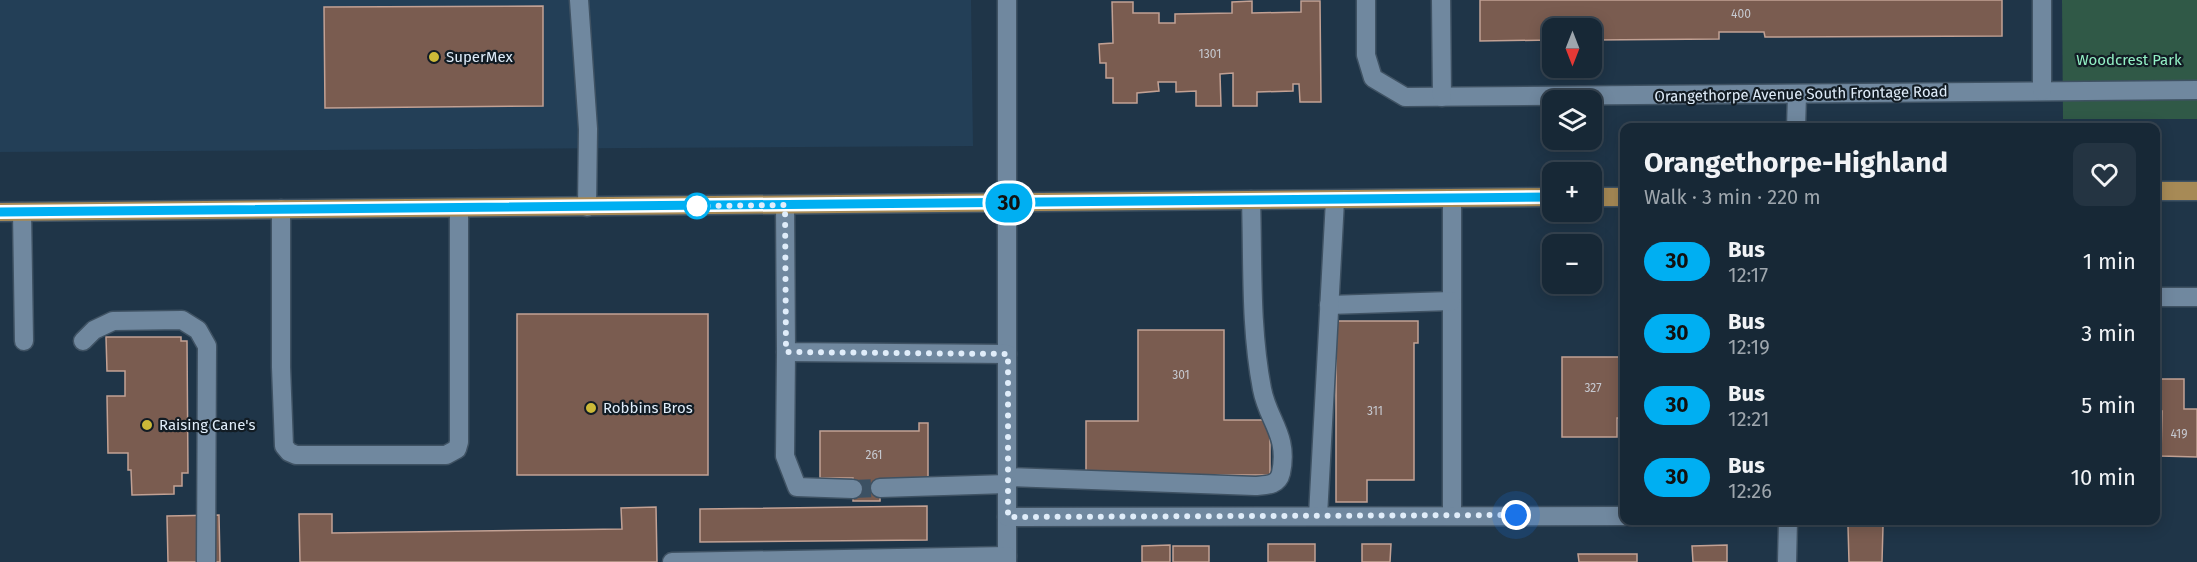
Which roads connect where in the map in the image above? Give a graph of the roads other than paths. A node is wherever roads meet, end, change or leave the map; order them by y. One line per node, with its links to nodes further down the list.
1 (579, 0): 21 (street)
2 (1008, 0): 19 (street)
3 (1366, 0): 9 (street, Orangethorpe Avenue South Frontage Road)
4 (1441, 0): 9 (street)
5 (2042, 0): 7 (street)
6 (2197, 90): 7 (street, Orangethorpe Avenue South Frontage Road)
7 (2042, 91): 8 (street, Orangethorpe Avenue South Frontage Road)
8 (1797, 95): 9 (street, Orangethorpe Avenue South Frontage Road); 10 (street)
9 (1442, 96)
10 (1796, 123)
11 (2197, 191): 12 (main road)
12 (2160, 192)
13 (1542, 197): 16 (main road)
14 (1602, 197): 15 (main road)
15 (1620, 197)
16 (1452, 199): 18 (main road); 28 (street)
17 (1251, 200): 18 (main road); 19 (main road); 34 (street)
18 (1335, 200): 29 (street)
19 (1008, 203): 20 (main road); 33 (street)
20 (785, 205): 21 (main road); 32 (street)
21 (587, 207): 22 (main road)
22 (459, 208): 23 (main road); 23 (street)
23 (281, 209): 25 (main road)
24 (0, 212): 25 (main road)
25 (22, 212): 30 (street)
26 (2160, 297): 27 (street)
27 (2197, 297)
28 (1451, 301): 29 (street); 37 (street)
29 (1329, 305): 38 (street)
30 (24, 341)
31 (83, 341): 43 (street)
32 (786, 352): 33 (street); 36 (street)
33 (1008, 354): 34 (street)
34 (1007, 481): 35 (street); 40 (street)
35 (880, 488)
36 (853, 489)
37 (1452, 515): 38 (street); 39 (street)
38 (1318, 516): 40 (street)
39 (1620, 516)
40 (1008, 517): 42 (street)
41 (1788, 525): 45 (street)
42 (1008, 559): 44 (street)
43 (206, 562)
44 (672, 562)
45 (1787, 562)

